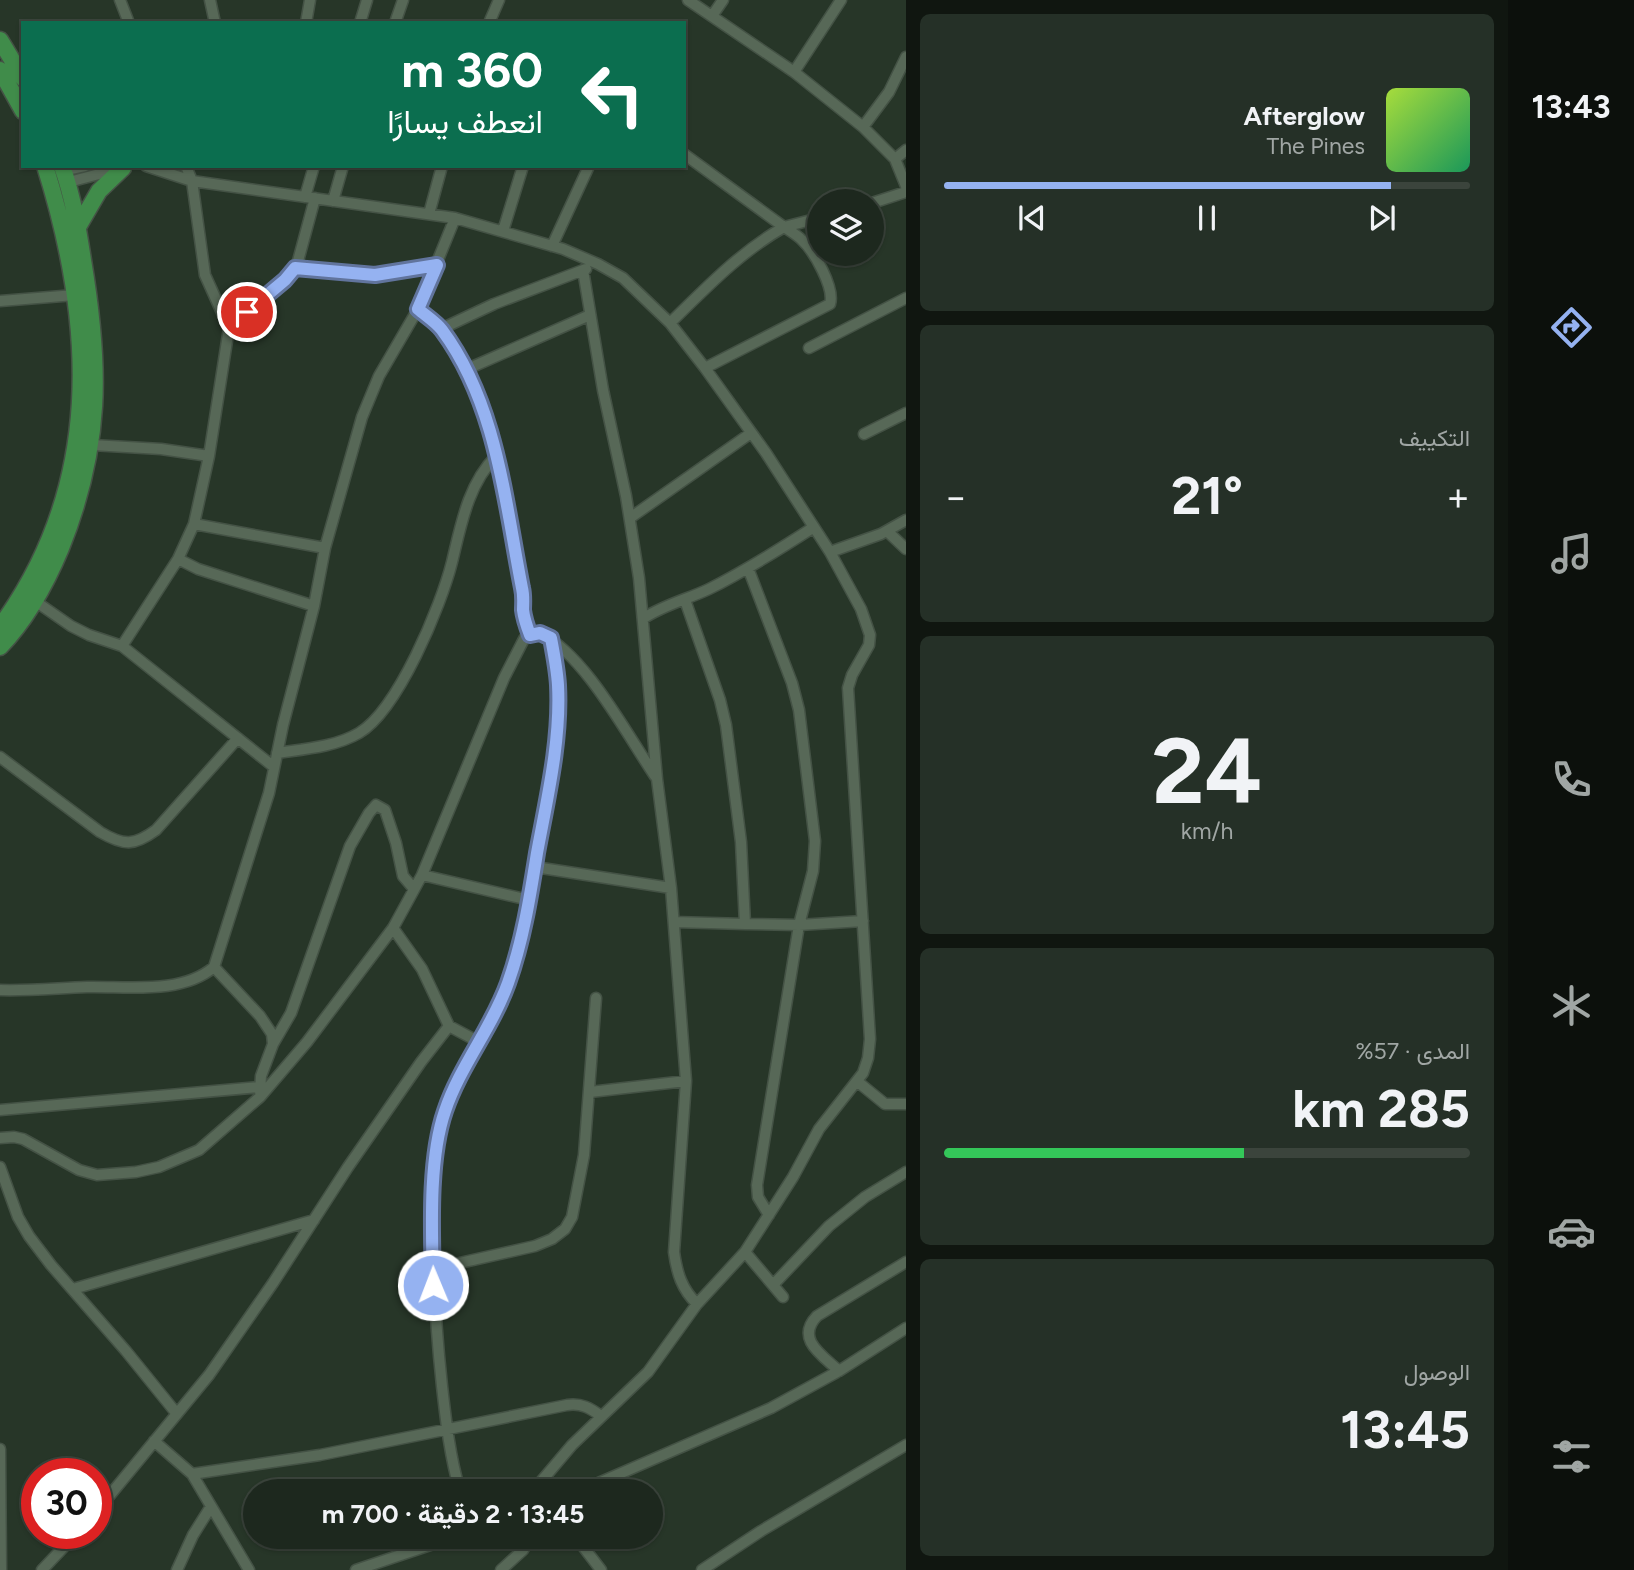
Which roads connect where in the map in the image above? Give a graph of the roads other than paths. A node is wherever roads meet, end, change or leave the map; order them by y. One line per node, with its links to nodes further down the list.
1 (120, 0): 11 (street)
2 (209, 0): 12 (street)
3 (310, 0): 13 (street)
4 (367, 0): 14 (street)
5 (403, 0): 15 (street)
6 (499, 0): 16 (street)
7 (688, 0): 10 (street)
8 (723, 0): 10 (street)
9 (841, 0): 20 (street)
10 (712, 16): 20 (street)
11 (128, 21)
12 (214, 21)
13 (306, 21)
14 (361, 21)
15 (396, 21)
16 (490, 21)
17 (0, 40): 21 (main road)
18 (906, 57): 24 (street)
19 (0, 70): 22 (main road)
20 (794, 72): 24 (street)
21 (21, 75)
22 (6, 91): 23 (main road)
23 (21, 109)
24 (863, 127): 27 (street)
25 (906, 150): 27 (street)
26 (686, 155): 49 (street)
27 (895, 159): 40 (street)
28 (78, 168): 38 (street)
29 (114, 168): 38 (street)
30 (123, 168): 48 (main road)
31 (152, 168): 39 (street)
32 (187, 168): 39 (street)
33 (314, 168): 42 (street)
34 (342, 168): 44 (street)
35 (441, 168): 45 (street)
36 (522, 168): 50 (street)
37 (588, 168): 51 (street)
38 (56, 174): 48 (main road); 56 (main road)
39 (192, 181): 42 (street); 62 (street)
40 (906, 186)
41 (906, 192): 43 (street)
42 (310, 197): 44 (street); 54 (street)
43 (884, 199)
44 (333, 201): 45 (street)
45 (429, 214): 46 (street)
46 (455, 218): 50 (street); 53 (street)
47 (807, 221): 49 (street)
48 (78, 227): 70 (main road)
49 (784, 227): 61 (street); 65 (street)
50 (503, 231): 51 (street)
51 (552, 246): 52 (street)
52 (598, 264): 55 (street); 61 (street)
53 (437, 265): 54 (street); 59 (street)
54 (295, 268): 62 (street)
55 (583, 270): 60 (street); 63 (street)
56 (75, 295): 58 (street); 87 (main road)
57 (906, 298): 64 (street)
58 (0, 302)
59 (418, 309): 63 (street); 78 (street)
60 (590, 314): 66 (street); 73 (street)
61 (670, 323): 65 (street)
62 (229, 328): 72 (street)
63 (441, 329): 66 (street)
64 (810, 348)
65 (705, 368): 68 (street)
66 (465, 370): 71 (street)
67 (906, 413): 69 (street)
68 (751, 433): 73 (street); 76 (street)
69 (863, 435)
70 (92, 445): 72 (street); 84 (main road)
71 (496, 456): 88 (street); 93 (street)
72 (209, 457): 75 (street)
73 (630, 518): 86 (street)
74 (906, 520): 77 (street)
75 (194, 524): 78 (street); 81 (street)
76 (814, 527): 80 (street); 82 (street)
77 (887, 531): 79 (street); 80 (street)
78 (325, 548): 85 (street)
79 (906, 549)
80 (830, 552): 102 (street)
81 (178, 559): 85 (street); 90 (street)
82 (748, 568): 83 (street); 105 (street)
83 (685, 600): 86 (street); 104 (street)
84 (35, 601): 90 (street); 91 (main road)
85 (314, 606): 93 (street)
86 (644, 618): 96 (street)
87 (0, 627)
88 (530, 635): 89 (street); 98 (street)
89 (551, 638): 96 (street); 97 (street)
90 (122, 646): 92 (street)
91 (0, 647)
92 (238, 738): 94 (street); 95 (street)
93 (277, 753): 95 (street)
94 (0, 757)
95 (274, 767): 107 (street)
96 (657, 779): 99 (street)
97 (535, 867): 99 (street); 101 (street)
98 (422, 875): 100 (street); 101 (street)
99 (671, 888): 103 (street)
100 (414, 889): 106 (street); 112 (street)
101 (529, 900): 111 (street)
102 (863, 921): 105 (street); 114 (street)
103 (674, 922): 104 (street); 113 (street)
104 (745, 924): 105 (street)
105 (799, 925): 122 (street)
106 (393, 928): 110 (street); 115 (street)
107 (214, 967): 108 (street); 112 (street)
108 (0, 990)
109 (596, 998): 116 (street)
110 (449, 1026): 111 (street); 123 (street)
111 (479, 1042): 126 (street)
112 (273, 1044): 115 (street)
113 (686, 1081): 116 (street); 130 (street)
114 (858, 1082): 117 (street); 122 (street)
115 (260, 1092): 118 (street); 119 (street)
116 (590, 1092): 126 (street)
117 (906, 1104)
118 (0, 1110)
119 (0, 1138)
120 (0, 1167): 128 (street)
121 (906, 1172): 127 (street)
122 (769, 1215): 124 (street)
123 (314, 1220): 128 (street); 133 (street)
124 (745, 1252): 127 (street); 130 (street)
125 (906, 1262): 132 (street)
126 (433, 1269): 135 (street)
127 (773, 1285): 129 (street)
128 (73, 1289): 133 (street)
129 (783, 1297)
130 (697, 1304): 134 (street)
131 (906, 1328): 132 (street)
132 (839, 1371): 142 (street)
133 (177, 1414): 136 (street)
134 (601, 1416): 135 (street); 141 (street)
135 (447, 1429): 139 (street); 140 (street)
136 (154, 1441): 139 (street); 143 (street)
137 (906, 1445): 157 (street)
138 (0, 1449): 145 (street)
139 (192, 1474): 144 (street)
140 (457, 1479)
141 (543, 1479)
142 (608, 1479)
143 (112, 1492)
144 (210, 1508): 150 (street); 153 (street)
145 (0, 1523): 151 (street)
146 (62, 1549): 152 (street)
147 (418, 1549): 154 (street)
148 (524, 1549): 155 (street)
149 (585, 1549): 156 (street)
150 (179, 1568)
151 (1, 1570)
152 (42, 1570)
153 (249, 1570)
154 (356, 1570)
155 (501, 1570)
156 (601, 1570)
157 (702, 1570)

